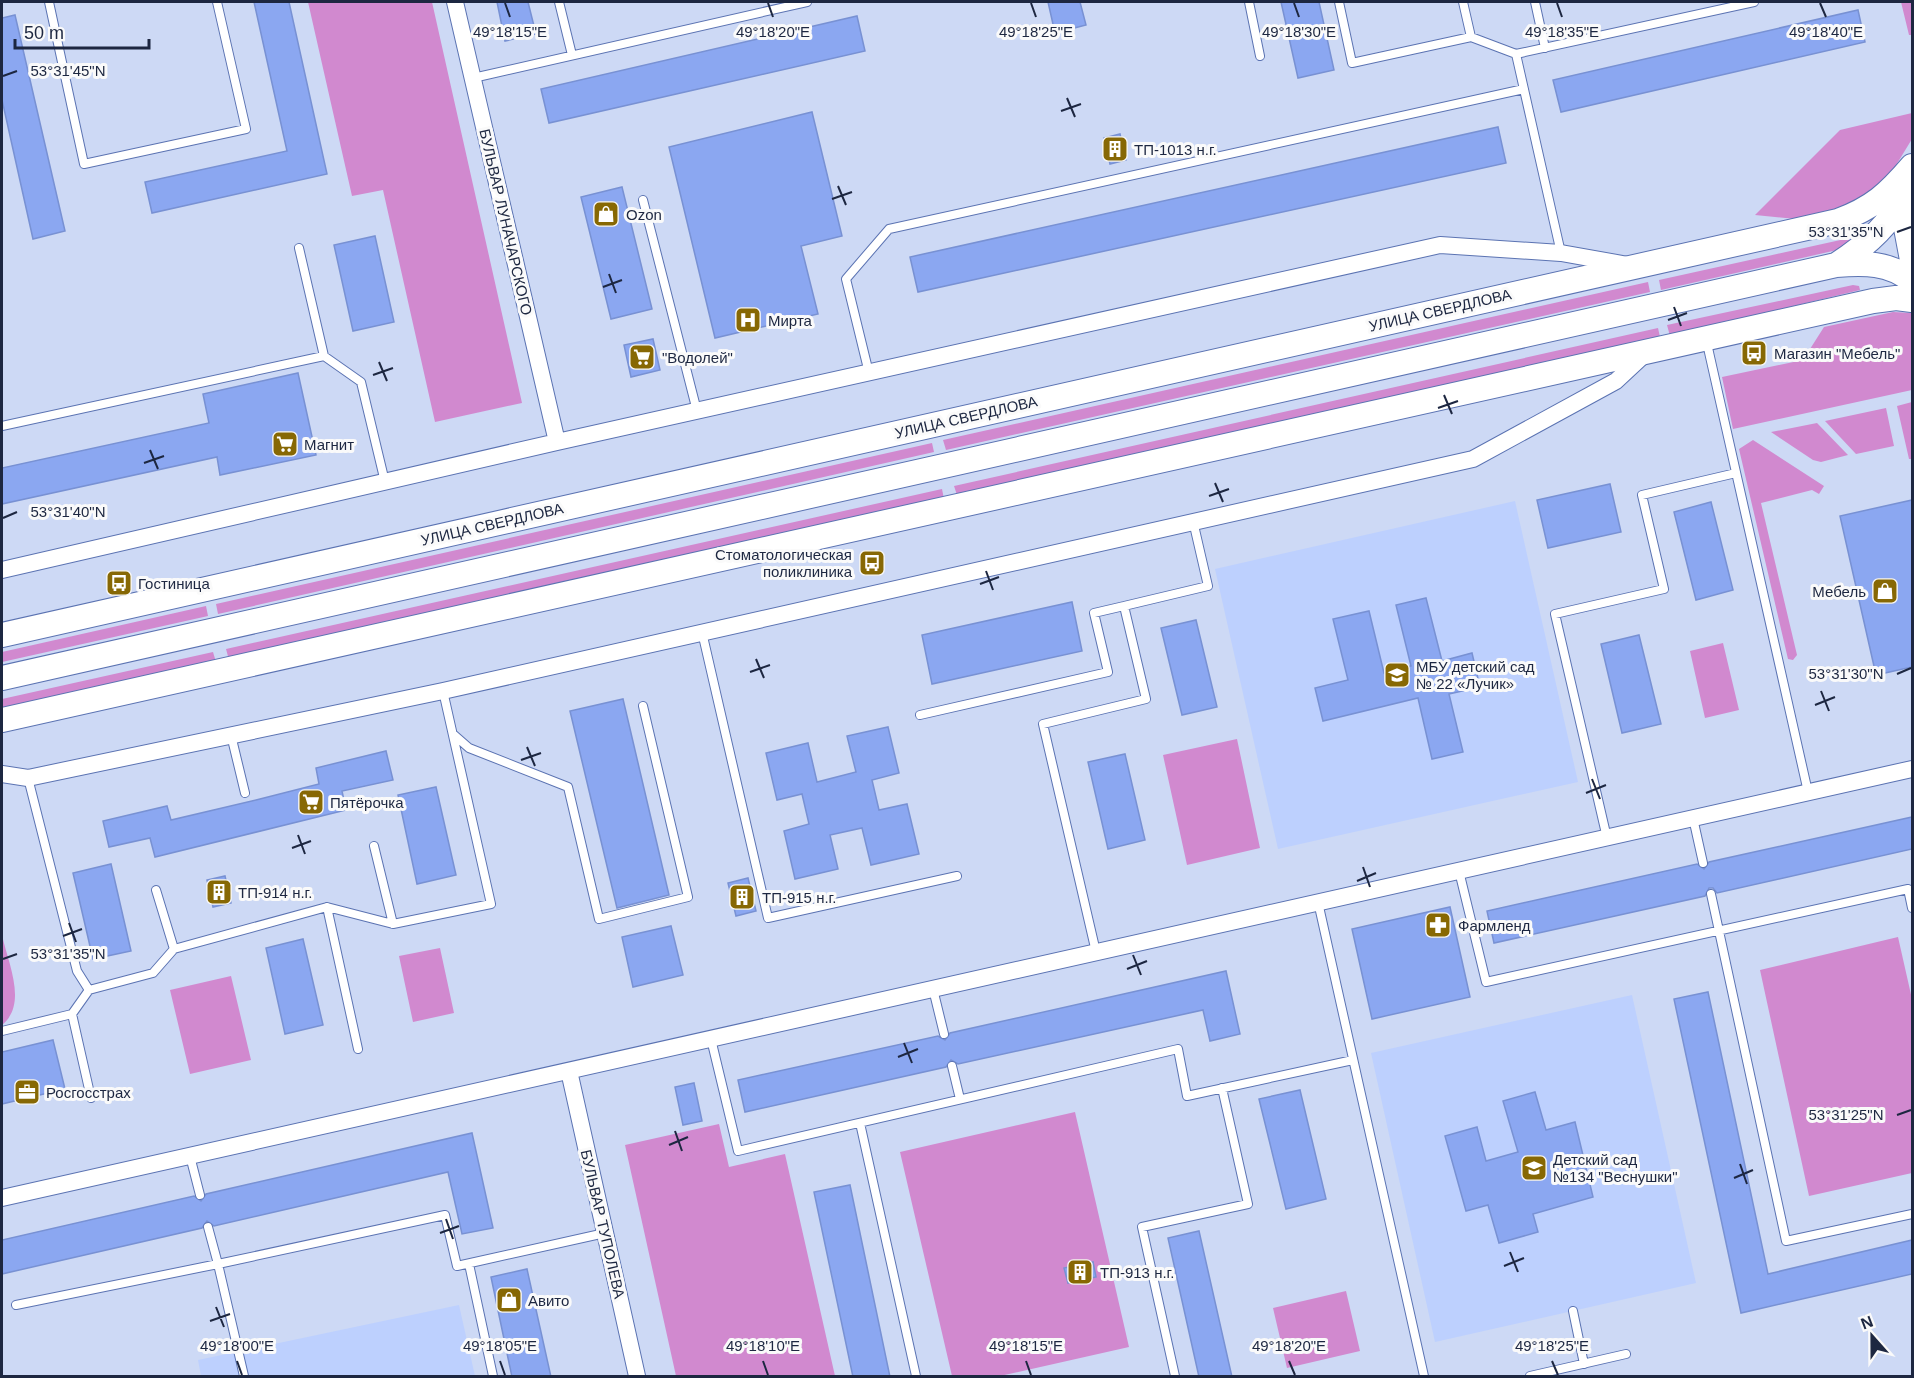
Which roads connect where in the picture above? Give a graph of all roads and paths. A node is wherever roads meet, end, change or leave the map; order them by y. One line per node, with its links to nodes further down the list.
1 (49, 2): 2 (lane)
2 (217, 2)
3 (455, 2): 16 (street, БУЛЬВАР ЛУНАЧАРСКОГО)
4 (560, 2): 14 (lane)
5 (805, 2): 14 (lane)
6 (1249, 2): 15 (lane)
7 (1339, 2): 11 (lane)
8 (1463, 2): 11 (lane)
9 (1534, 2): 12 (lane)
10 (1754, 2): 12 (lane)
11 (1471, 37): 13 (lane)
12 (1545, 48): 13 (lane)
13 (1516, 54): 17 (lane)
14 (572, 55): 16 (lane)
15 (1260, 56)
16 (472, 78): 33 (street, БУЛЬВАР ЛУНАЧАРСКОГО)
17 (1524, 89): 21 (lane); 30 (lane)
18 (1912, 179): 22 (main road); 23 (main road); 24 (main road, УЛИЦА СВЕРДЛОВА)
19 (643, 200): 31 (lane)
20 (299, 248): 29 (lane)
21 (1561, 253): 24 (street); 30 (street)
22 (1912, 260)
23 (1836, 265): 25 (main road); 41 (main road)
24 (1632, 266): 40 (main road, УЛИЦА СВЕРДЛОВА)
25 (1912, 280)
26 (1912, 300): 27 (main road)
27 (1706, 339): 28 (main road); 34 (lane)
28 (1647, 352): 36 (street); 45 (main road)
29 (324, 356): 32 (lane); 35 (lane)
30 (868, 373): 31 (street)
31 (697, 411): 33 (street)
32 (2, 426)
33 (557, 442): 35 (street)
34 (1736, 473): 51 (lane); 54 (lane)
35 (385, 482): 37 (street)
36 (1192, 522): 38 (lane); 39 (street)
37 (2, 570)
38 (1124, 606): 44 (lane); 67 (lane)
39 (702, 632): 42 (street); 58 (lane)
40 (2, 635)
41 (2, 678)
42 (443, 691): 46 (lane); 47 (street)
43 (642, 706): 46 (lane)
44 (920, 715)
45 (2, 720)
46 (453, 733): 64 (lane)
47 (231, 735): 50 (street); 52 (lane)
48 (1912, 769): 51 (street)
49 (2, 774): 50 (street)
50 (27, 778): 69 (lane)
51 (1808, 792): 53 (street)
52 (245, 793)
53 (1694, 818): 54 (street); 56 (lane)
54 (1607, 838): 57 (street)
55 (374, 846): 64 (lane)
56 (1703, 863)
57 (1459, 871): 61 (street); 65 (lane)
58 (957, 876)
59 (156, 890): 66 (lane)
60 (1711, 894): 65 (lane)
61 (1318, 902): 67 (street); 75 (lane)
62 (327, 907): 64 (lane); 66 (lane); 74 (lane)
63 (1912, 908): 65 (lane)
64 (393, 924)
65 (1721, 931): 85 (lane)
66 (174, 949): 69 (lane)
67 (1096, 952): 68 (street)
68 (933, 989): 72 (lane); 73 (street)
69 (89, 990): 70 (lane)
70 (72, 1014): 71 (lane); 79 (lane)
71 (2, 1031)
72 (944, 1034)
73 (711, 1039): 77 (street); 81 (lane)
74 (358, 1048)
75 (1353, 1060): 78 (lane); 99 (lane)
76 (952, 1066): 80 (lane)
77 (569, 1071): 82 (street); 87 (street, БУЛЬВАР ТУПОЛЕВА)
78 (1222, 1088): 80 (lane); 98 (lane)
79 (91, 1098)
80 (960, 1099): 81 (lane)
81 (860, 1123): 97 (lane)
82 (190, 1156): 83 (lane); 84 (street)
83 (200, 1195)
84 (2, 1198)
85 (1912, 1214)
86 (208, 1227): 88 (lane)
87 (605, 1233): 89 (lane); 96 (street, БУЛЬВАР ТУПОЛЕВА)
88 (218, 1264): 89 (lane); 90 (lane); 94 (lane)
89 (469, 1264): 95 (lane)
90 (16, 1305)
91 (1573, 1311): 93 (lane)
92 (1626, 1354): 93 (lane)
93 (1584, 1364): 100 (lane)
94 (244, 1377)
95 (493, 1377)
96 (637, 1377)
97 (916, 1377)
98 (1175, 1377)
99 (1424, 1377)
100 (1530, 1377)

